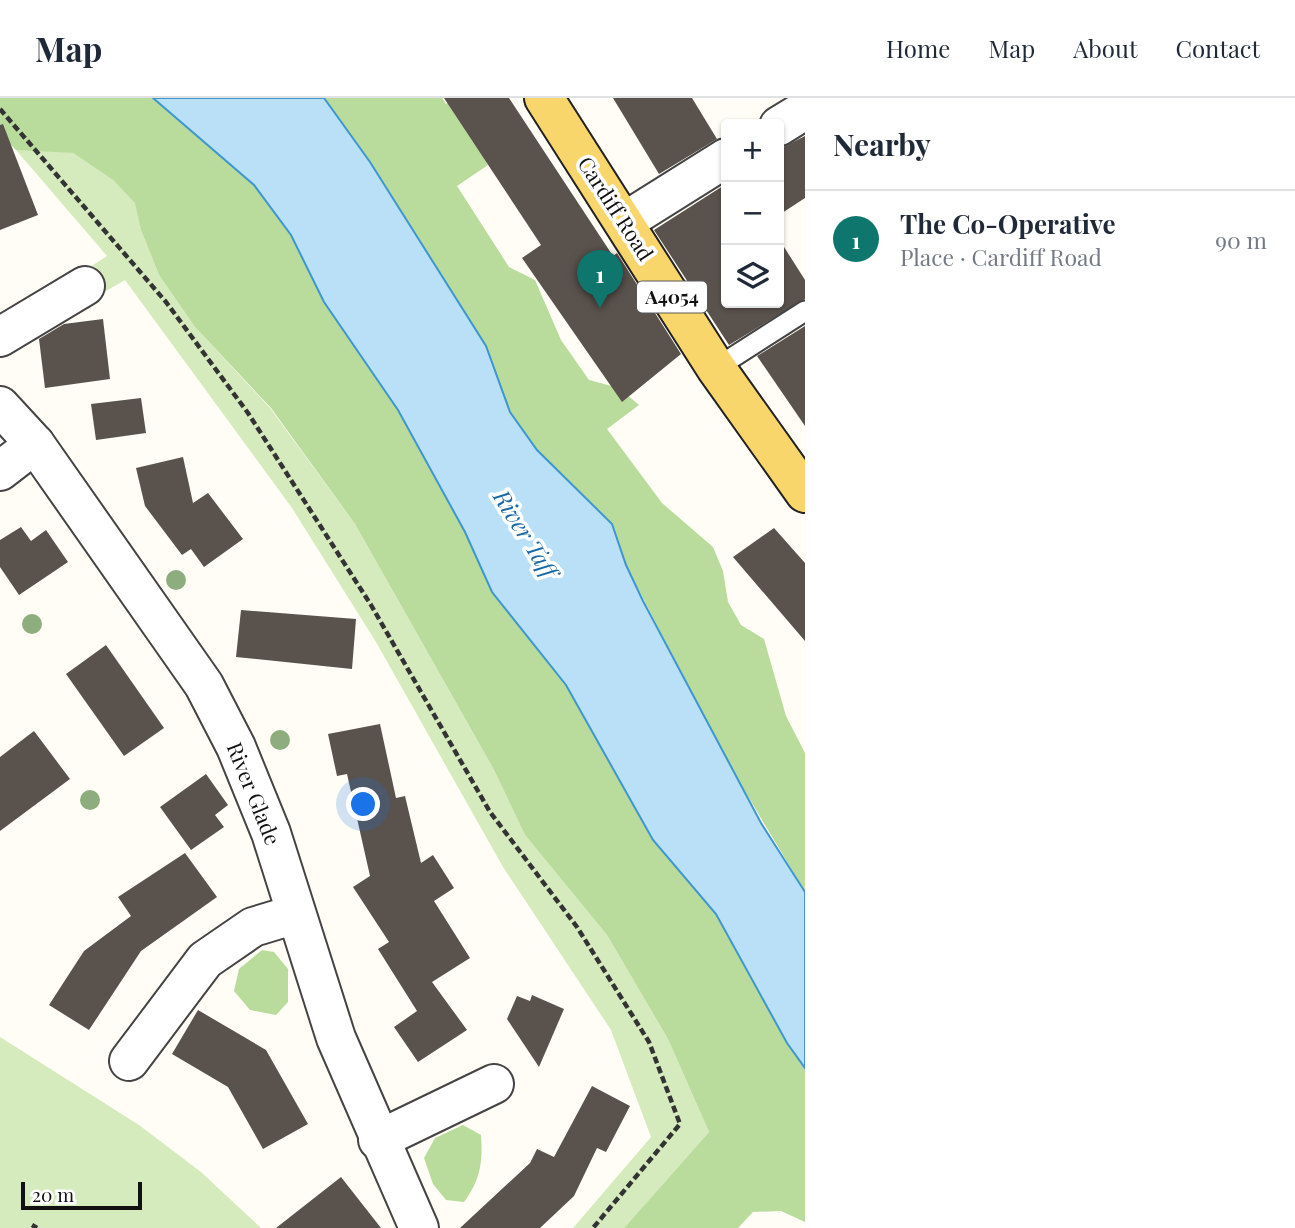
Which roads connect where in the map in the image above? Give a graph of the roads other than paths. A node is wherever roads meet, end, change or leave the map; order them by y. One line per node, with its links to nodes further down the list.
1 (544, 98): 5 (main road, Cardiff Road / A4054)
2 (805, 110): 3 (street)
3 (784, 123)
4 (721, 161): 5 (street)
5 (624, 222): 9 (main road, Cardiff Road / A4054)
6 (85, 286): 8 (street)
7 (805, 311): 9 (lane)
8 (0, 337)
9 (716, 368): 13 (main road, Cardiff Road / A4054)
10 (0, 406): 11 (street, River Glade)
11 (35, 444): 12 (street); 14 (street, River Glade)
12 (0, 471)
13 (805, 493)
14 (296, 914): 15 (street); 17 (street, River Glade)
15 (129, 1061)
16 (494, 1084): 17 (street)
17 (377, 1140): 18 (street, River Glade)
18 (419, 1228)

